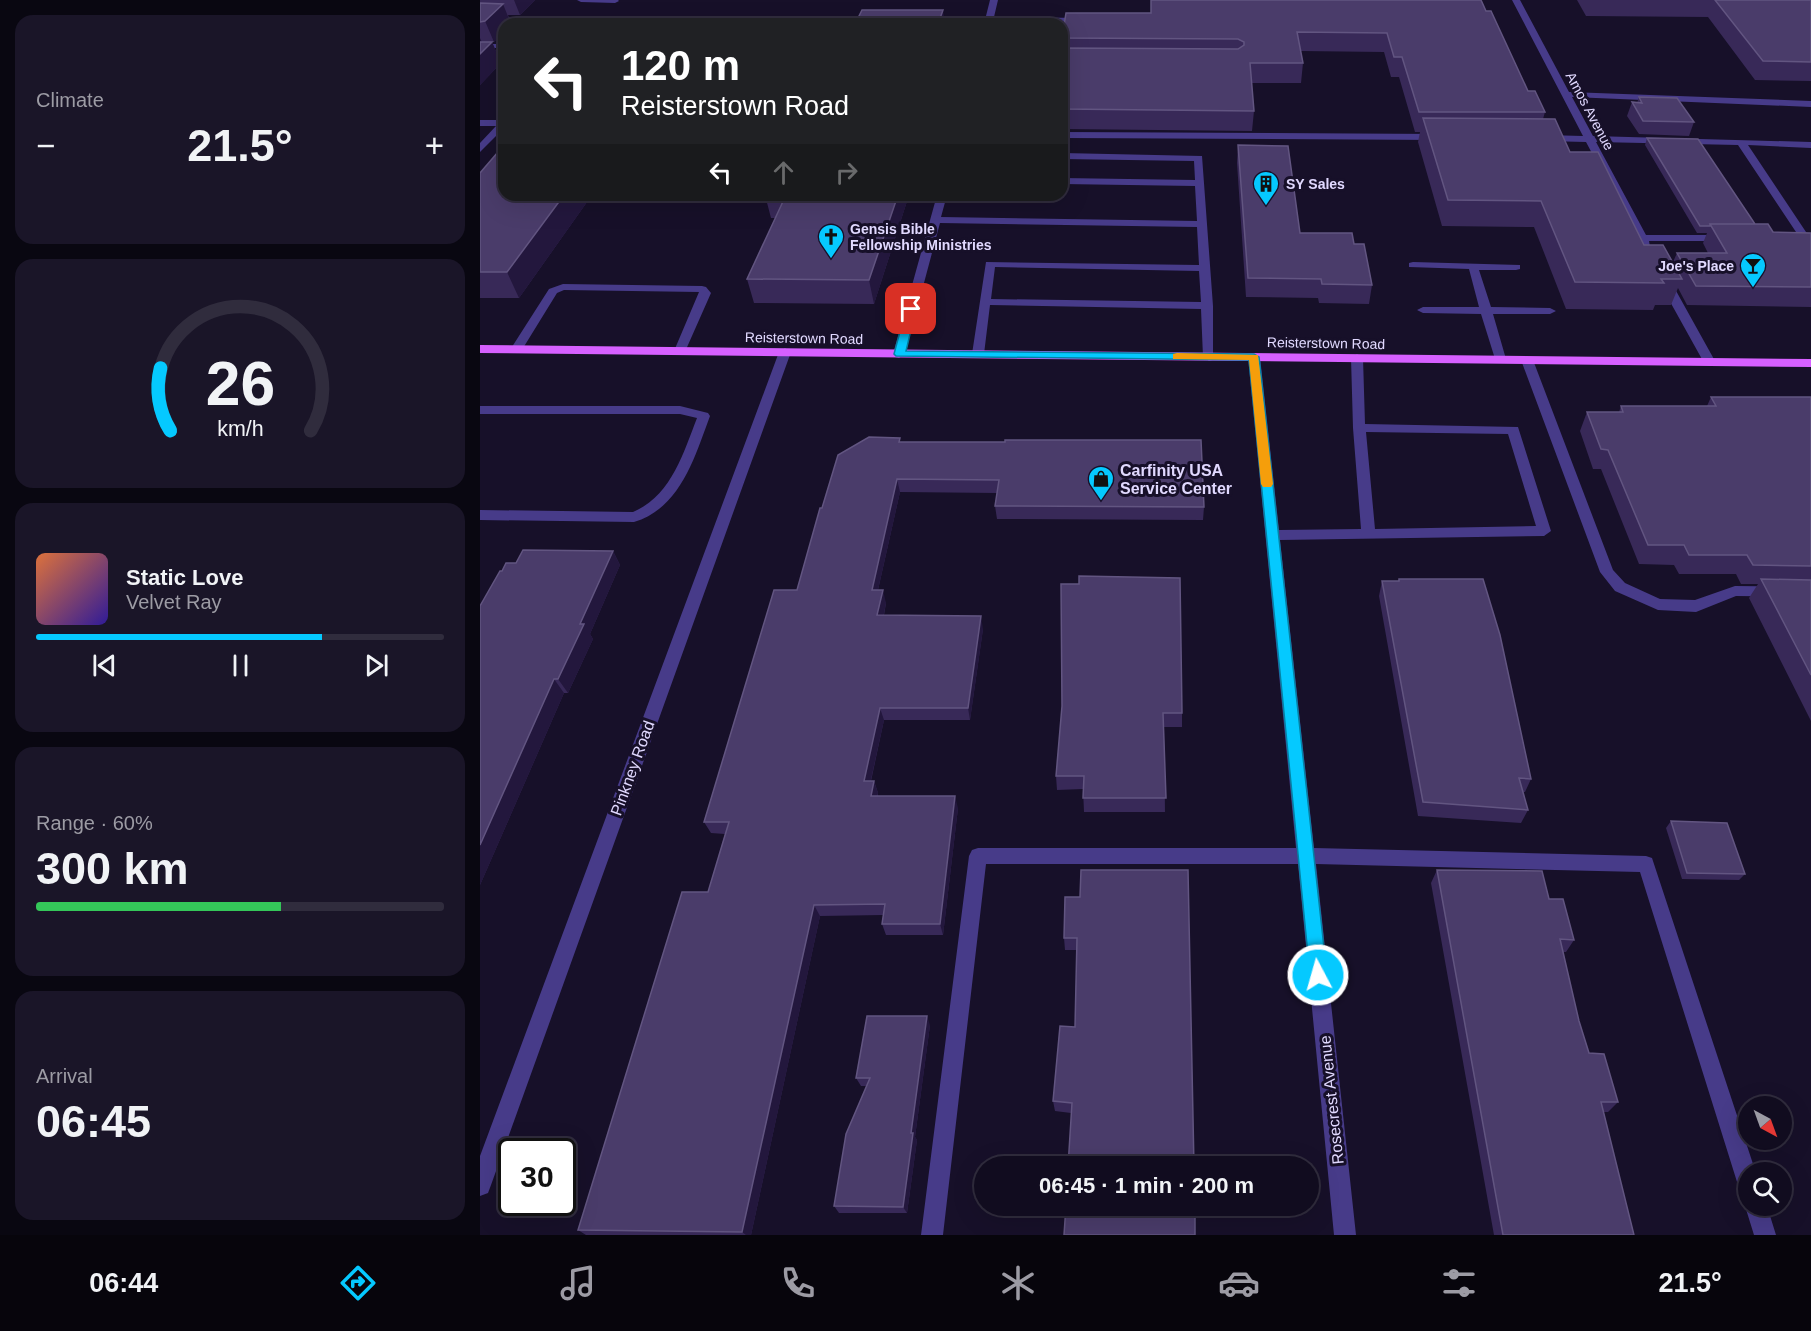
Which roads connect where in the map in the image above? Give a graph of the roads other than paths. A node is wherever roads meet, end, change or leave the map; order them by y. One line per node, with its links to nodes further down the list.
1 (581, 0): 4 (street)
2 (994, 0): 5 (street)
3 (1516, 0): 11 (street, Amos Avenue)
4 (605, 11): 6 (street)
5 (990, 18)
6 (480, 19)
7 (1068, 21): 8 (street)
8 (1095, 21)
9 (480, 46): 10 (street)
10 (498, 46)
11 (1566, 94): 12 (street); 19 (street, Amos Avenue)
12 (1811, 104)
13 (480, 123): 14 (street)
14 (498, 123)
15 (498, 130): 22 (street)
16 (1068, 135): 17 (street)
17 (1445, 137)
18 (1529, 138): 19 (street)
19 (1589, 138): 20 (street); 29 (street, Amos Avenue)
20 (1742, 142): 21 (street); 32 (street)
21 (1811, 145)
22 (480, 149)
23 (1068, 156): 25 (street)
24 (1068, 181): 25 (street)
25 (1201, 183): 28 (street)
26 (940, 201): 27 (street)
27 (935, 220): 28 (street); 48 (street)
28 (1202, 224): 36 (street)
29 (1642, 238): 30 (street); 33 (street, Amos Avenue)
30 (1735, 238)
31 (1782, 238): 32 (street)
32 (1808, 238)
33 (1653, 258)
34 (1413, 264): 35 (street)
35 (1473, 266): 37 (street); 42 (street)
36 (1205, 267): 39 (street); 40 (street)
37 (1516, 267)
38 (1659, 268): 55 (street)
39 (985, 302): 40 (street); 49 (street)
40 (1207, 306): 50 (street)
41 (1423, 310): 42 (street)
42 (1486, 310): 43 (street); 53 (street)
43 (1550, 311)
44 (480, 349): 45 (main road, Reisterstown Road)
45 (516, 350): 46 (main road, Reisterstown Road); 46 (street)
46 (680, 351): 47 (main road, Reisterstown Road)
47 (785, 352): 48 (main road, Reisterstown Road); 65 (street, Pinkney Road)
48 (899, 354): 49 (main road, Reisterstown Road)
49 (978, 354): 50 (main road, Reisterstown Road)
50 (1209, 357): 51 (main road, Reisterstown Road)
51 (1254, 357): 52 (main road, Reisterstown Road); 61 (street, Rosecrest Avenue)
52 (1357, 358): 53 (main road, Reisterstown Road); 58 (street)
53 (1500, 360): 54 (main road, Reisterstown Road)
54 (1527, 360): 55 (main road, Reisterstown Road); 62 (street)
55 (1708, 362): 56 (main road, Reisterstown Road)
56 (1811, 363)
57 (480, 410): 59 (street)
58 (1359, 428): 60 (street); 60 (street)
59 (480, 515)
60 (1368, 533): 61 (street)
61 (1272, 535): 63 (street, Rosecrest Avenue)
62 (1811, 592)
63 (1306, 856): 64 (street); 67 (street); 68 (street, Rosecrest Avenue)
64 (1742, 1162)
65 (480, 1185)
66 (1759, 1216): 69 (street)
67 (932, 1235)
68 (1345, 1235)
69 (1765, 1235)

